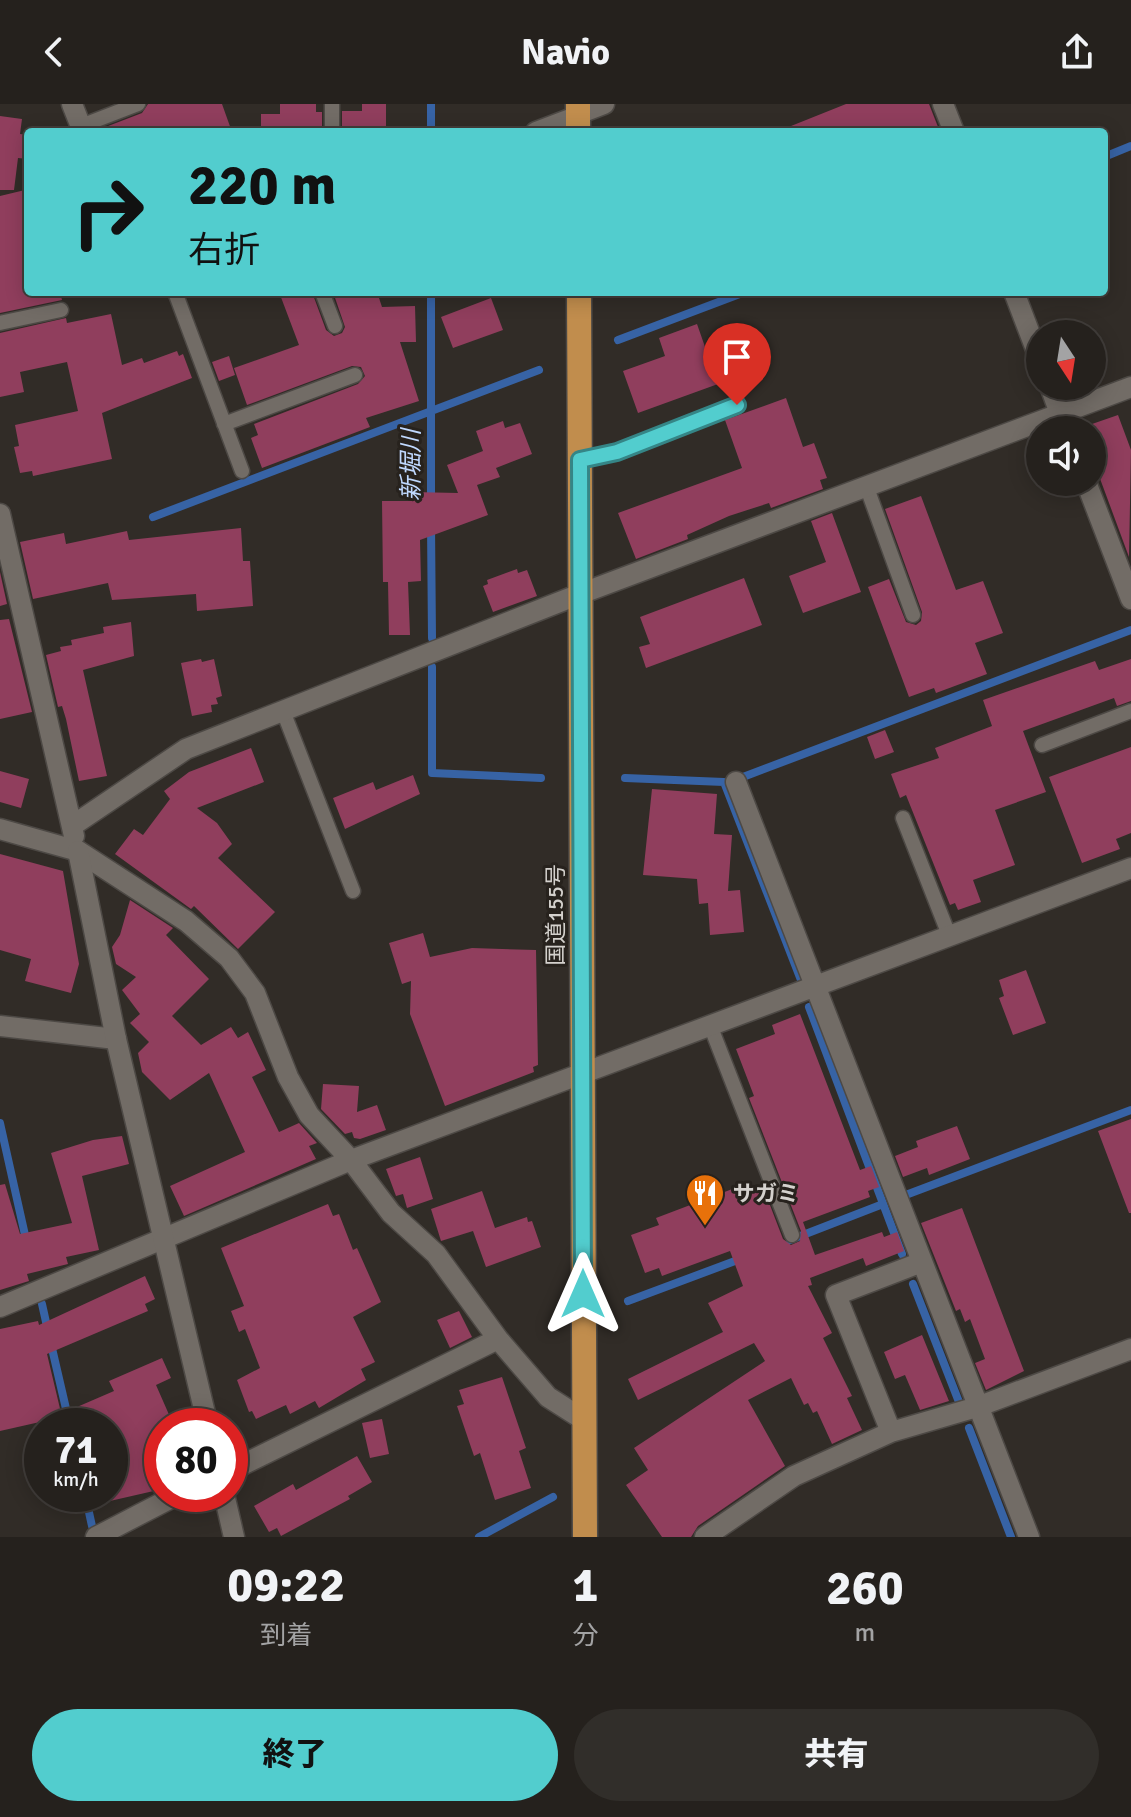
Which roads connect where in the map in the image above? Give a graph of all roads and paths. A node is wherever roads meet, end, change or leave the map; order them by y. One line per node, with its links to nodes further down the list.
1 (72, 104): 7 (street)
2 (138, 104): 8 (lane)
3 (332, 104): 9 (lane)
4 (604, 104): 6 (street)
5 (943, 104): 11 (street)
6 (578, 116): 10 (street)
7 (82, 128)
8 (84, 128)
9 (332, 128)
10 (546, 128)
11 (952, 128)
12 (176, 296): 24 (lane)
13 (324, 296): 19 (lane)
14 (579, 296): 26 (highway, 国道155号)
15 (1016, 296): 18 (street)
16 (61, 310): 17 (lane)
17 (0, 323)
18 (1026, 323)
19 (335, 326)
20 (355, 375): 24 (lane)
21 (1131, 387): 23 (street)
22 (737, 405): 26 (lane)
23 (1075, 416)
24 (224, 424): 27 (lane)
25 (1026, 434): 28 (street)
26 (580, 460): 31 (highway, 国道155号)
27 (242, 471)
28 (867, 488): 31 (street); 33 (lane)
29 (1091, 496): 32 (street)
30 (0, 514): 39 (street)
31 (580, 594): 34 (street); 49 (highway, 国道155号)
32 (1131, 599)
33 (913, 615)
34 (283, 711): 39 (street); 43 (lane)
35 (1131, 711): 36 (lane)
36 (1042, 745)
37 (736, 782): 45 (street)
38 (903, 818): 44 (lane)
39 (72, 826): 41 (street)
40 (0, 829): 41 (street)
41 (78, 851): 48 (street); 50 (street)
42 (1131, 868): 44 (street)
43 (353, 891)
44 (949, 935): 45 (street)
45 (816, 985): 46 (street); 53 (street)
46 (710, 1025): 49 (street); 51 (lane)
47 (0, 1026): 48 (street)
48 (116, 1039): 52 (street)
49 (582, 1073): 50 (street); 59 (highway, 国道155号)
50 (351, 1160): 52 (street); 55 (street)
51 (792, 1235)
52 (163, 1241): 54 (street); 58 (street)
53 (922, 1262): 57 (street); 60 (street)
54 (0, 1307)
55 (498, 1339): 59 (street); 61 (street)
56 (1131, 1349): 57 (street)
57 (977, 1407): 60 (street); 68 (street)
58 (204, 1408)
59 (584, 1420): 64 (highway, 国道155号)
60 (891, 1432): 67 (street)
61 (248, 1462)
62 (144, 1512): 65 (street)
63 (228, 1512): 66 (street)
64 (586, 1536)
65 (96, 1537)
66 (234, 1537)
67 (705, 1537)
68 (1029, 1537)

